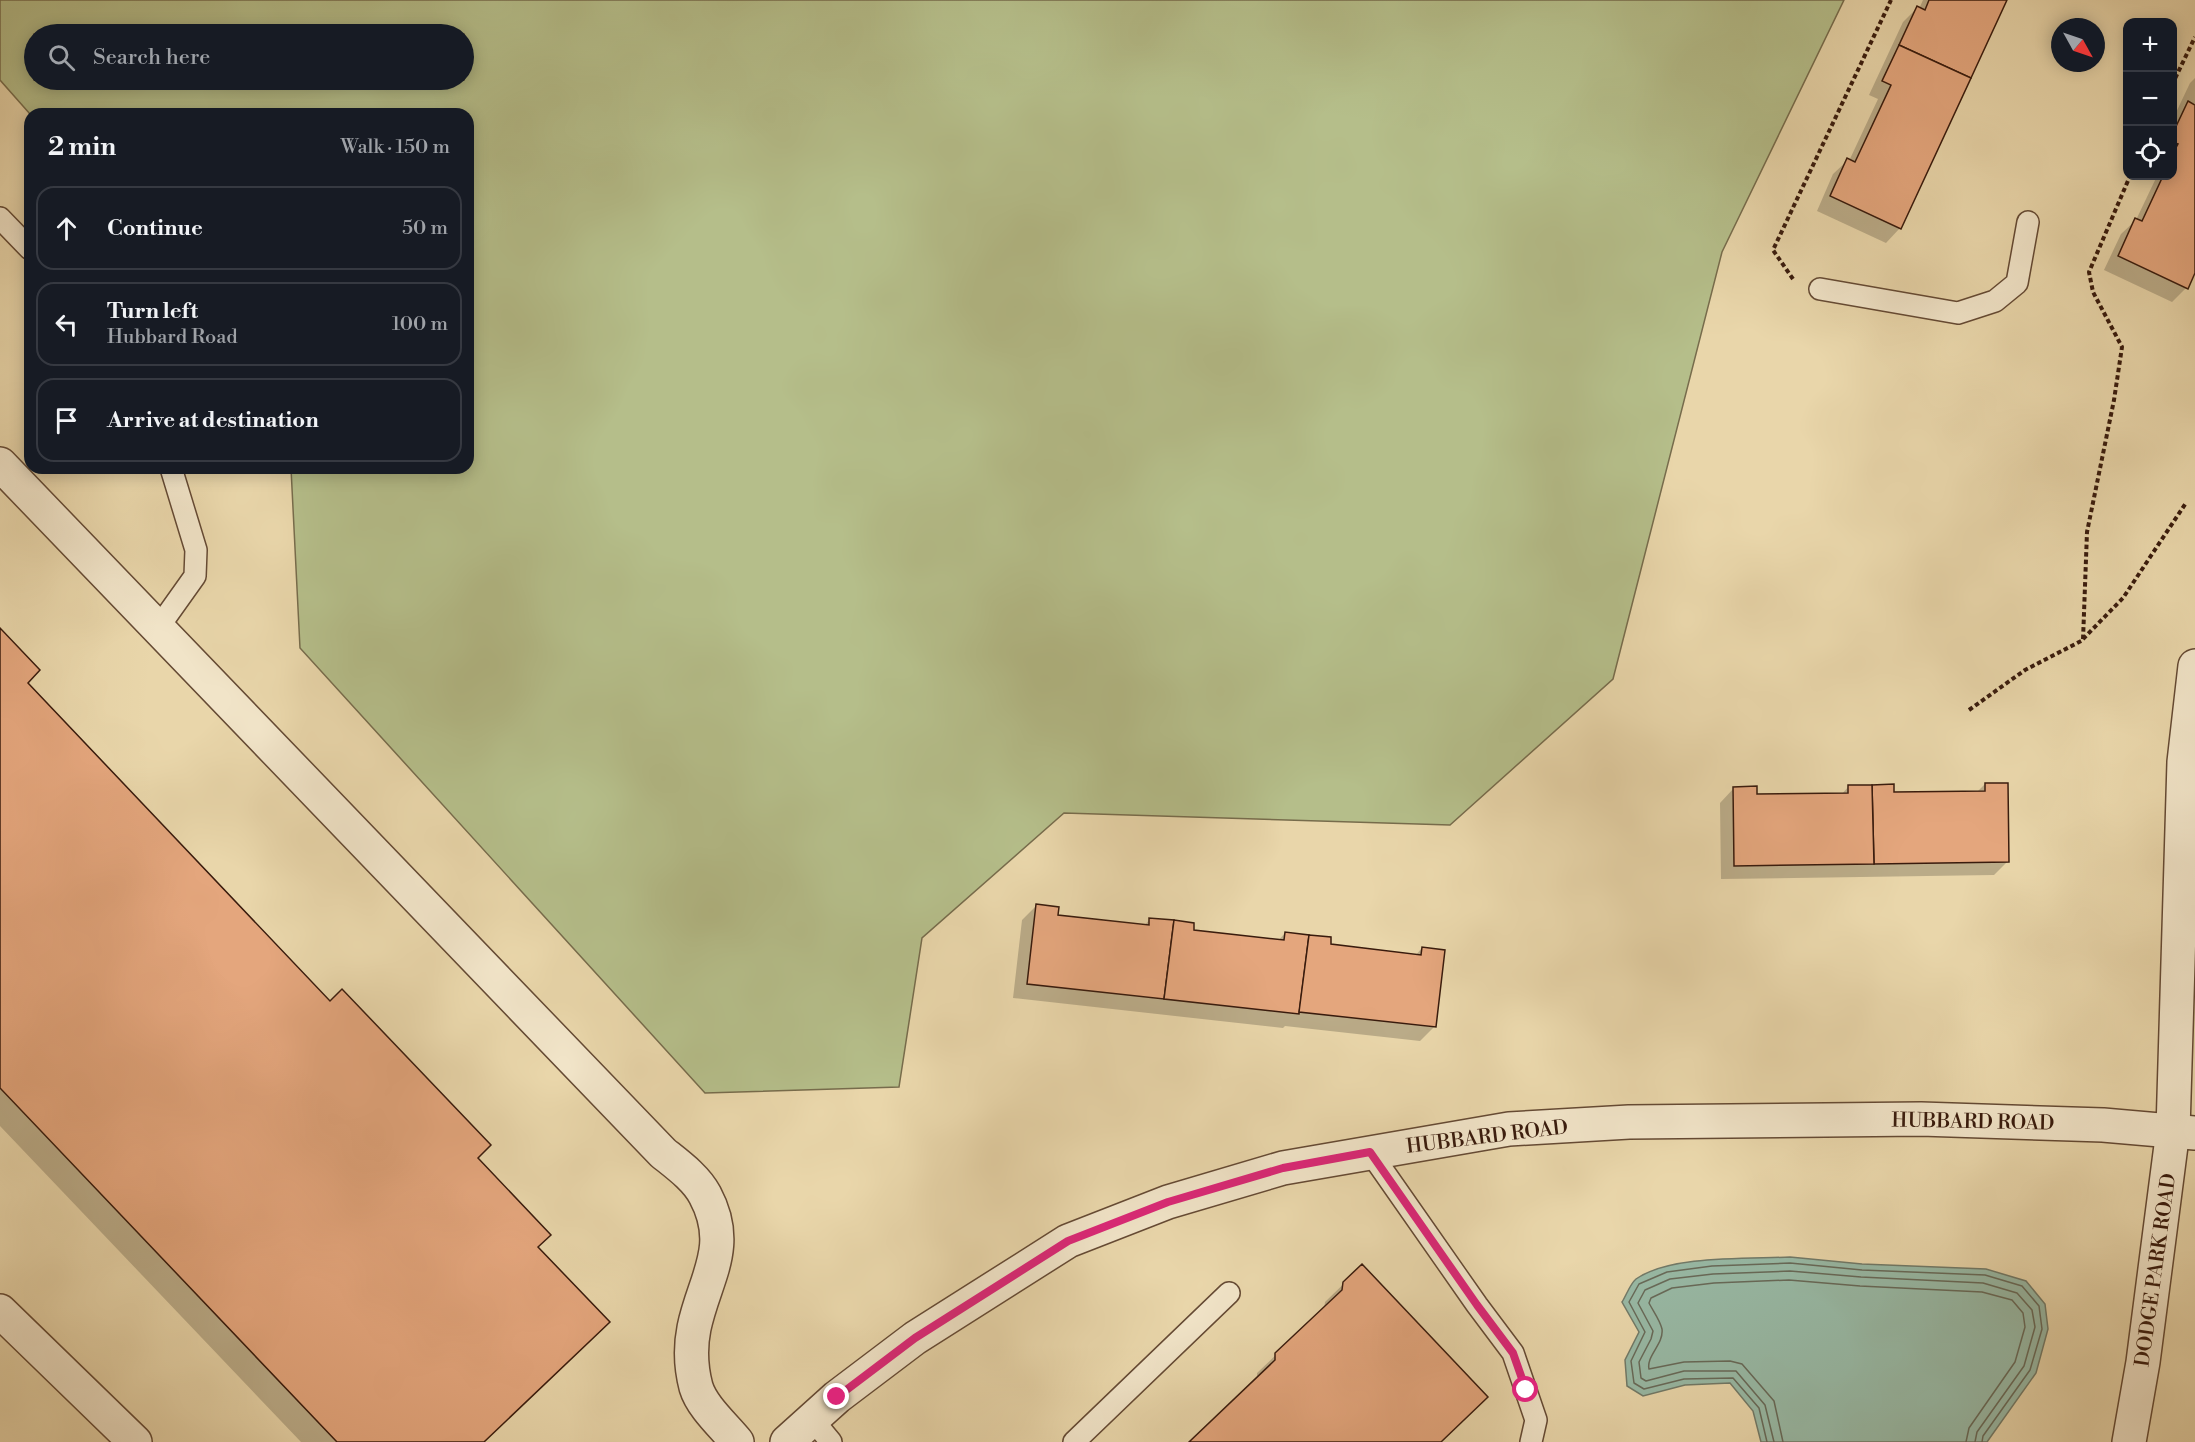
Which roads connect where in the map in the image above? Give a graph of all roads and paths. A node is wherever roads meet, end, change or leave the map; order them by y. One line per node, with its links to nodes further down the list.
1 (1891, 0): 8 (path)
2 (2195, 37): 3 (path)
3 (2177, 75)
4 (2128, 180): 13 (path)
5 (0, 218): 7 (lane)
6 (2028, 222): 8 (lane)
7 (24, 243)
8 (1820, 289)
9 (0, 464): 12 (street)
10 (173, 474): 12 (lane)
11 (2186, 503): 13 (path)
12 (158, 628): 22 (street)
13 (2083, 640): 15 (path)
14 (2195, 666): 16 (street, DODGE PARK ROAD)
15 (1969, 710)
16 (2184, 1132): 17 (street, HUBBARD ROAD); 26 (street, DODGE PARK ROAD)
17 (1370, 1152): 20 (street, HUBBARD ROAD); 25 (lane)
18 (1228, 1293): 24 (lane)
19 (0, 1311): 21 (street)
20 (822, 1431): 23 (street, HUBBARD ROAD)
21 (135, 1442)
22 (737, 1442)
23 (786, 1442)
24 (1074, 1442)
25 (1531, 1442)
26 (2129, 1442)

